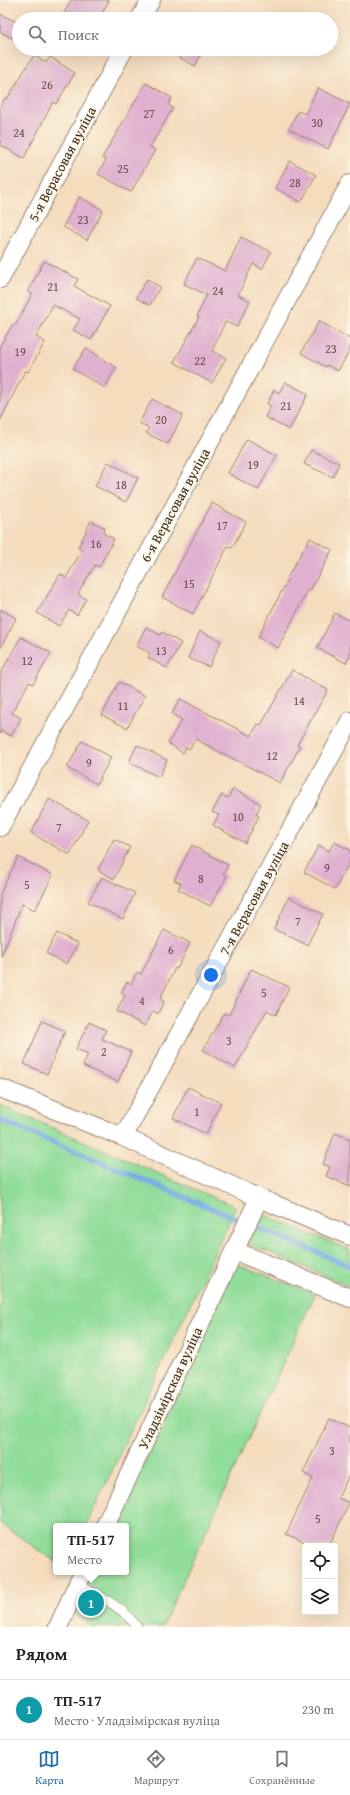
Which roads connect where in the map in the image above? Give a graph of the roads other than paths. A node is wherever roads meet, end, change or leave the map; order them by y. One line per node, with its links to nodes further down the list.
1 (151, 0): 2 (street)
2 (144, 12)
3 (120, 56): 5 (street, 5-я Верасовая вуліца)
4 (350, 184): 7 (street, 6-я Верасовая вуліца)
5 (0, 279)
6 (350, 721): 9 (street, 7-я Верасовая вуліца)
7 (0, 827)
8 (0, 1088): 9 (street)
9 (123, 1138): 10 (street)
10 (256, 1204): 11 (street); 12 (street, Уладзімірская вуліца)
11 (350, 1236)
12 (237, 1245): 13 (street); 14 (street, Уладзімірская вуліца)
13 (350, 1298)
14 (105, 1523)
15 (80, 1578): 16 (street); 17 (lane)
16 (58, 1627)
17 (137, 1627)

